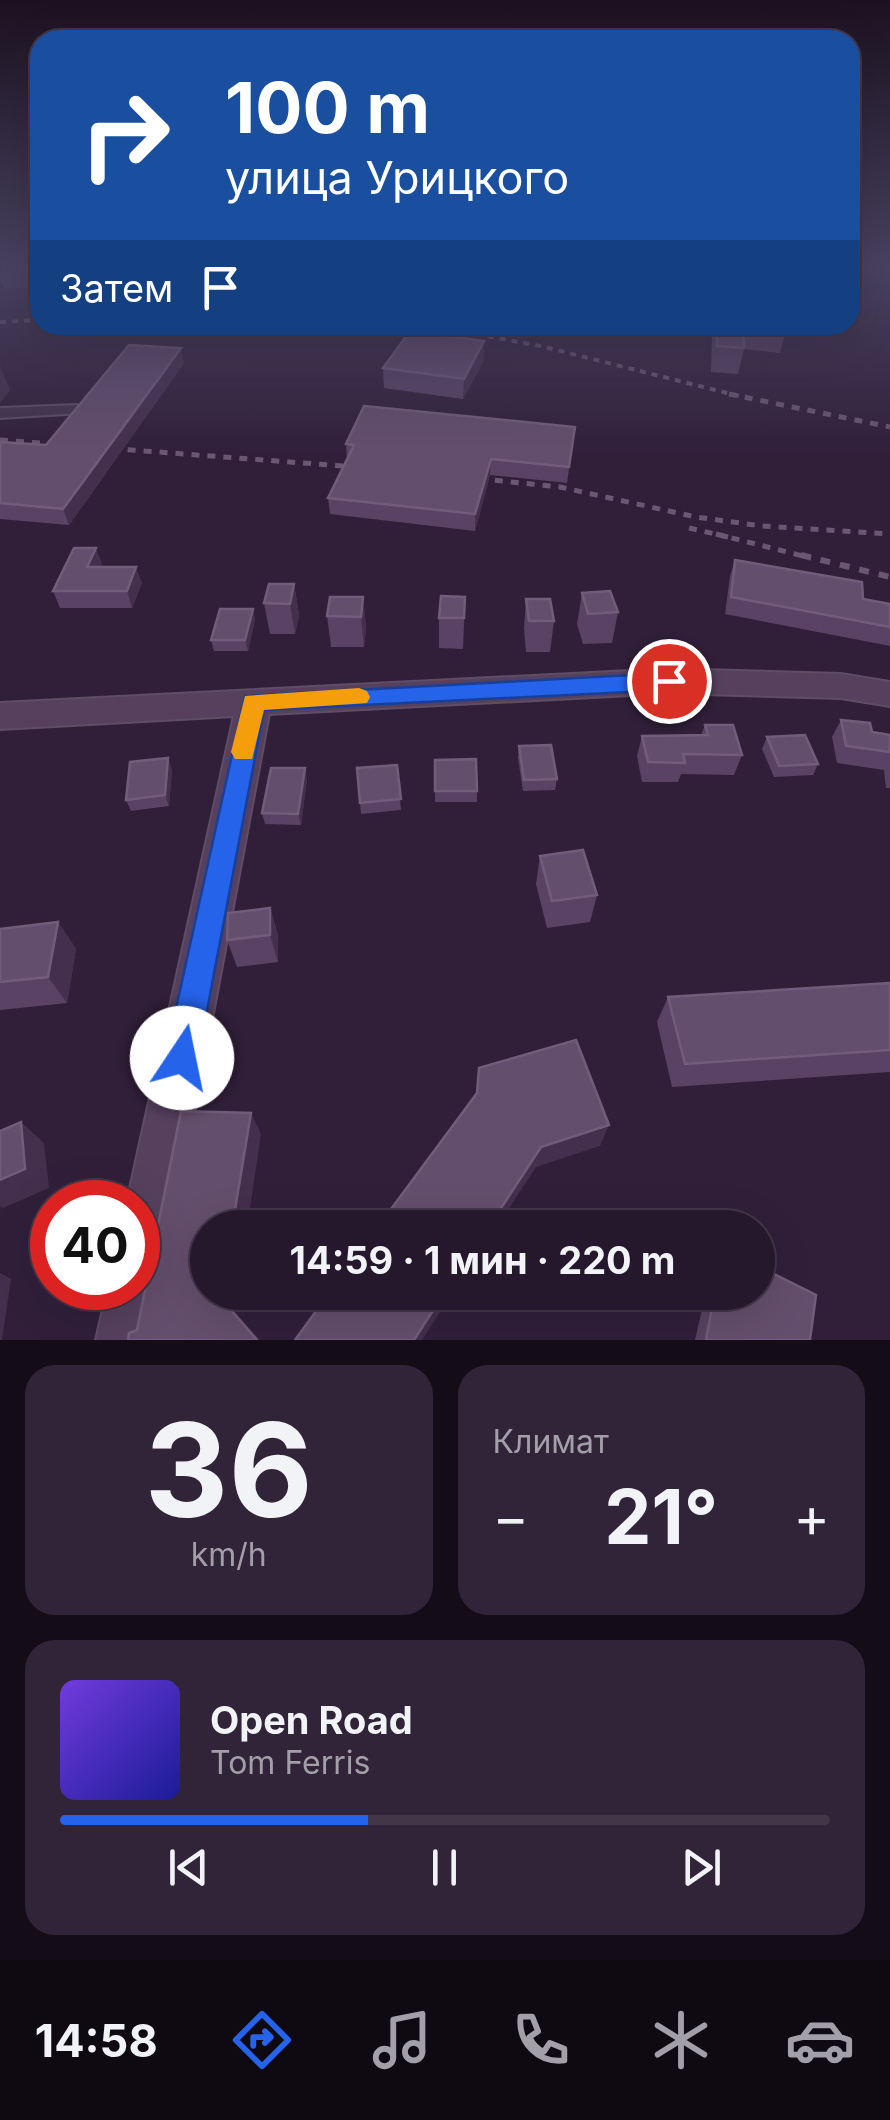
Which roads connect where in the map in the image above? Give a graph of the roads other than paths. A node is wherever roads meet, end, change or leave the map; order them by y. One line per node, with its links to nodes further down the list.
1 (76, 410): 2 (street)
2 (0, 413)
3 (890, 694): 4 (main road)
4 (254, 702): 5 (main road); 6 (main road)
5 (0, 716)
6 (157, 1180)
7 (130, 1310): 8 (main road)
8 (124, 1340)

